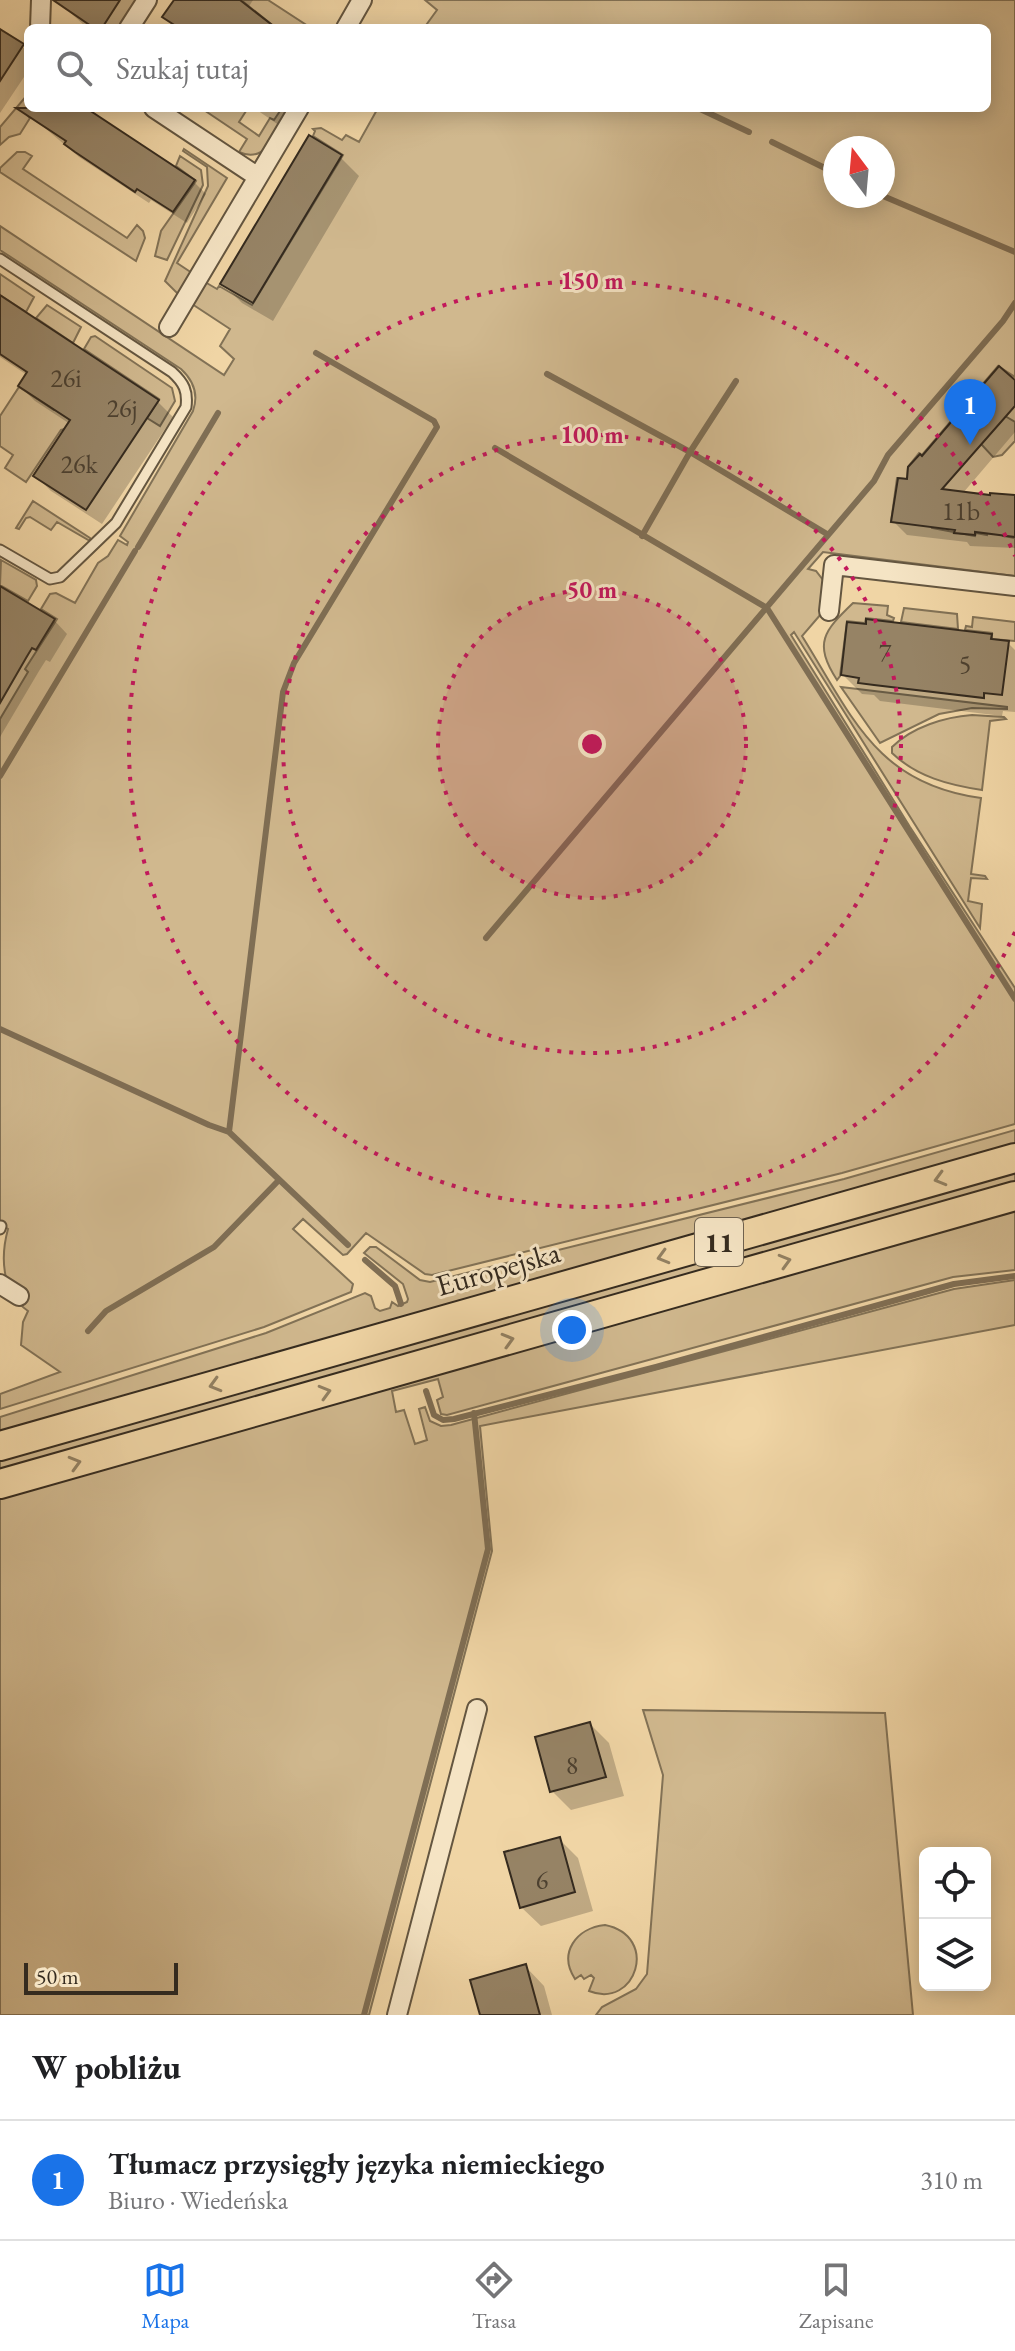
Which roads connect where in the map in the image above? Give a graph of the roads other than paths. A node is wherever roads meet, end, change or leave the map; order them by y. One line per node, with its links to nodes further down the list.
1 (41, 0): 4 (street)
2 (147, 0): 5 (street)
3 (362, 0): 6 (street)
4 (40, 24)
5 (132, 24)
6 (348, 24)
7 (161, 112): 9 (street)
8 (297, 112): 9 (street)
9 (261, 171): 11 (street)
10 (0, 259): 12 (lane)
11 (169, 327)
12 (0, 550)
13 (1015, 586): 14 (street)
14 (829, 611)
15 (1015, 1158): 19 (main road, Europejska / 11, one-way to 19)
16 (1015, 1196): 20 (main road, 11, one-way to 16)
17 (0, 1284): 18 (street)
18 (19, 1296)
19 (0, 1446)
20 (0, 1484)
21 (477, 1709): 22 (street)
22 (397, 2015)

